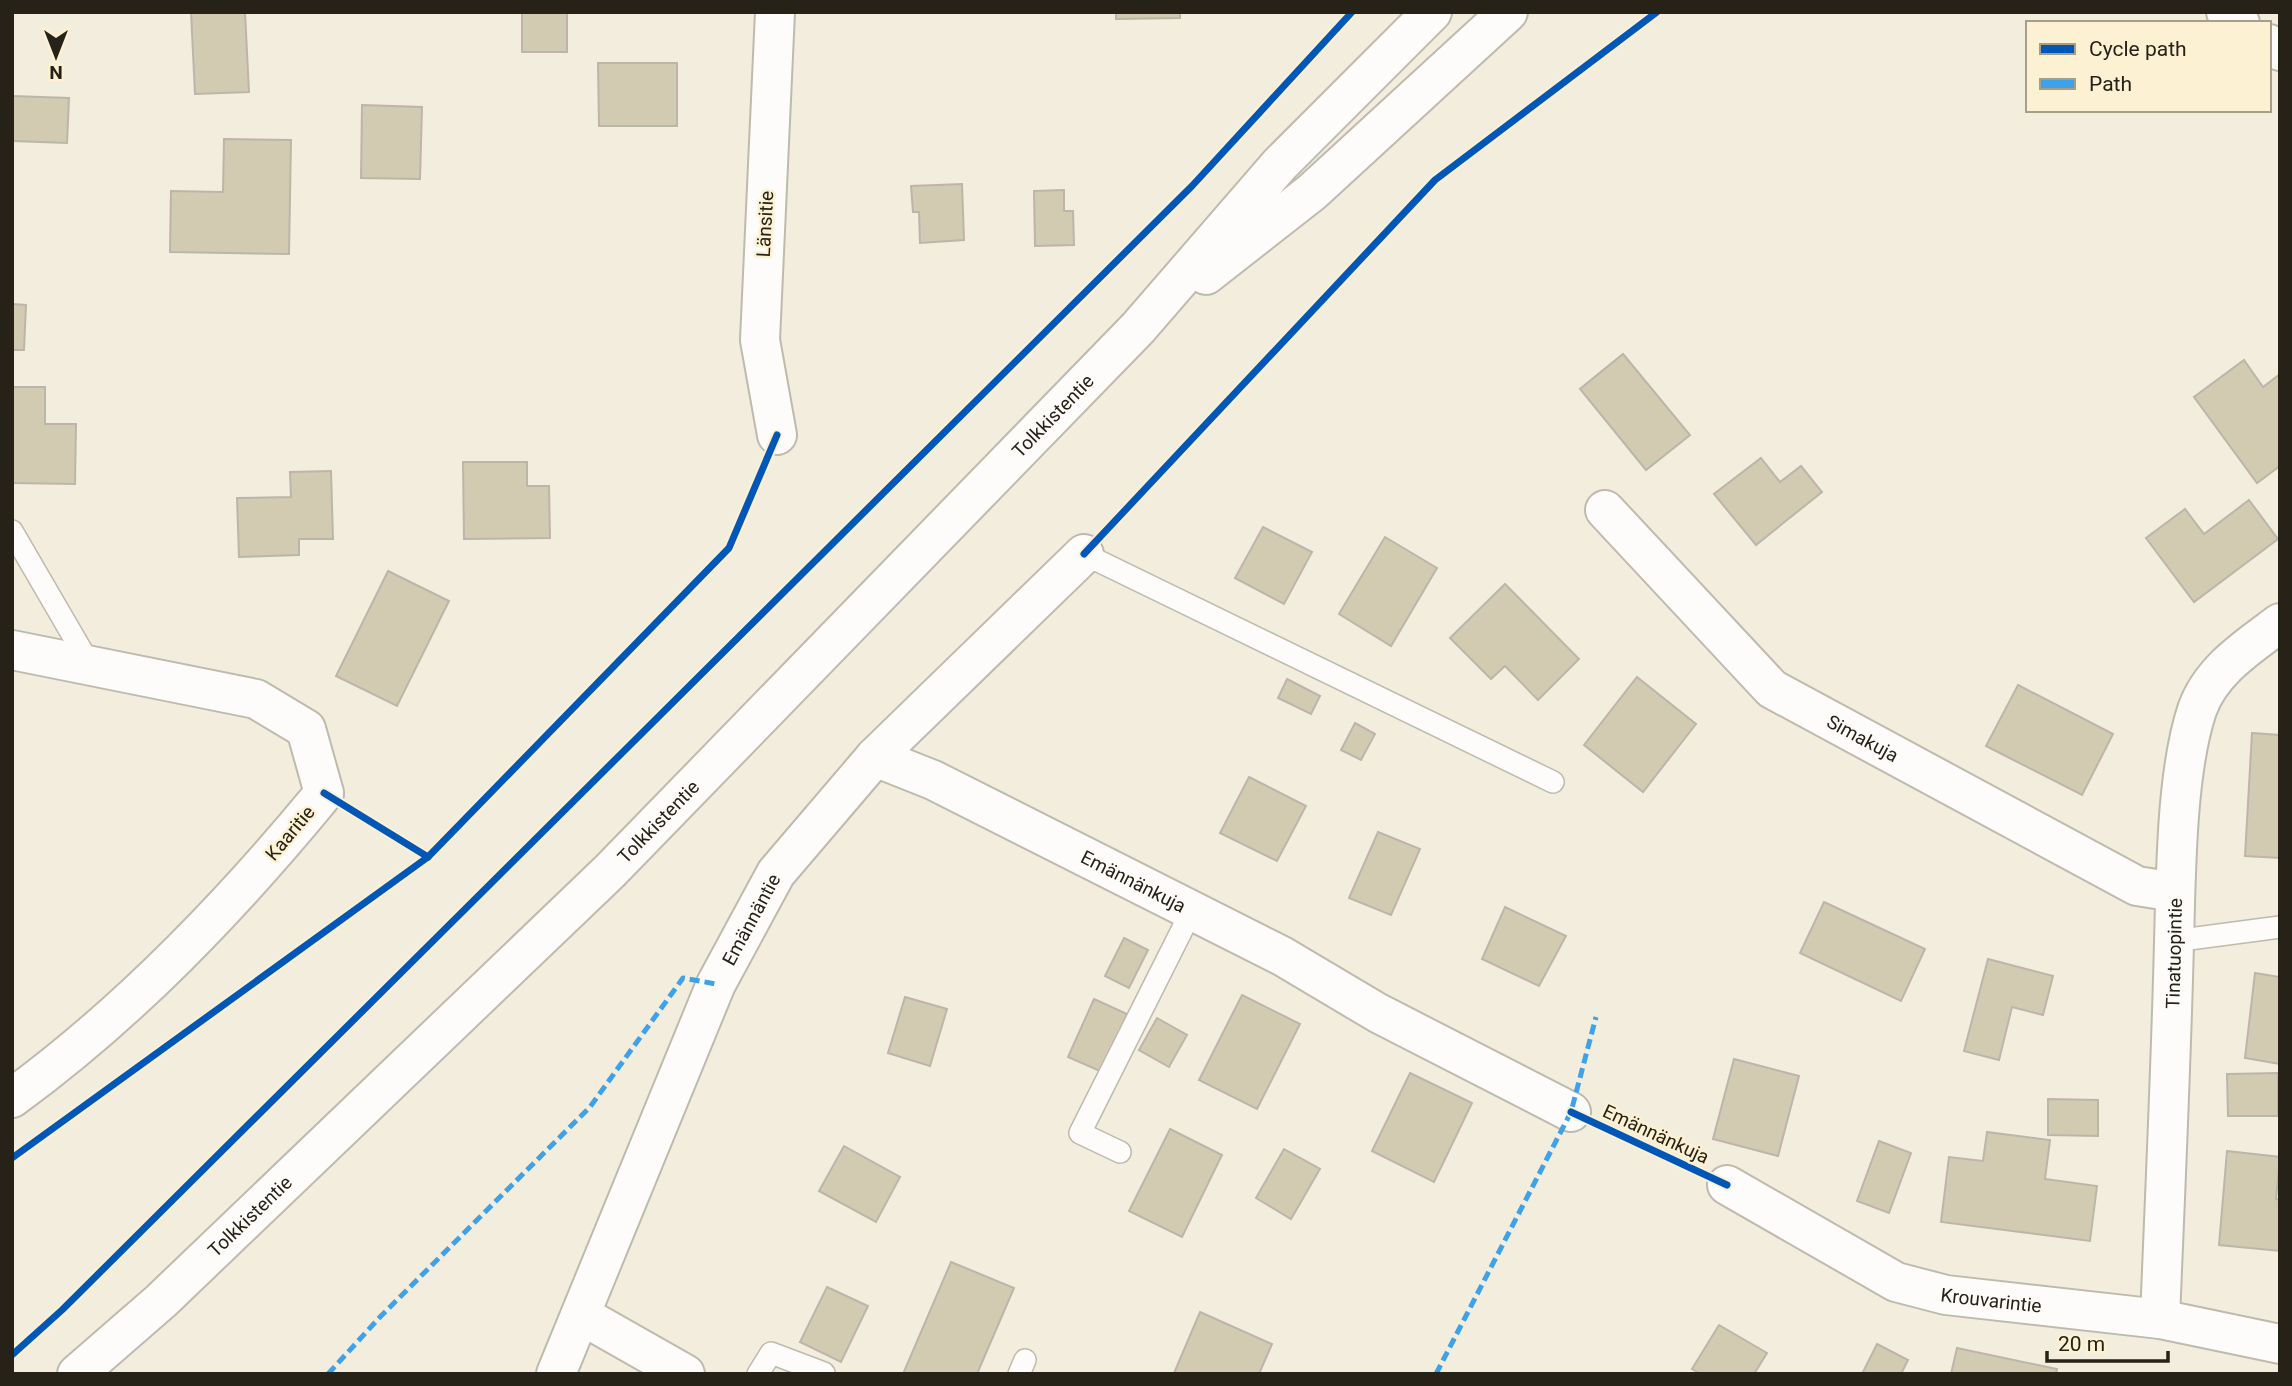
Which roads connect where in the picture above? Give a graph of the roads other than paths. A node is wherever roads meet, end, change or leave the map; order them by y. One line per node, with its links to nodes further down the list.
1 (775, 12): 5 (street, Länsitie)
2 (1432, 12): 4 (street, Tolkkistentie)
3 (1507, 12): 4 (street, Tolkkistentie)
4 (1138, 328): 22 (street, Tolkkistentie)
5 (776, 435)
6 (1605, 510): 14 (street, Simakuja)
7 (12, 531): 11 (lane)
8 (1084, 554): 12 (street, Emännäntie); 13 (lane)
9 (2280, 623): 14 (street, Tinatuopintie)
10 (12, 650): 11 (street, Kaaritie)
11 (90, 664): 18 (street, Kaaritie)
12 (875, 757): 15 (street, Emännänkuja); 23 (street, Emännäntie)
13 (1553, 782)
14 (2175, 892): 17 (street, Tinatuopintie)
15 (1191, 912): 19 (street, Emännänkuja); 20 (lane)
16 (2280, 927): 17 (lane)
17 (2174, 941): 24 (street, Tinatuopintie)
18 (12, 1098)
19 (1571, 1112)
20 (1120, 1152)
21 (1727, 1185): 24 (street, Krouvarintie)
22 (161, 1301): 27 (street, Tolkkistentie); 28 (street, Tolkkistentie)
23 (581, 1315): 29 (street, Emännäntie); 30 (street)
24 (2160, 1319): 25 (street, Krouvarintie)
25 (2280, 1344)
26 (824, 1373): 31 (lane)
27 (77, 1374)
28 (99, 1374)
29 (556, 1374)
30 (685, 1374)
31 (758, 1374)

